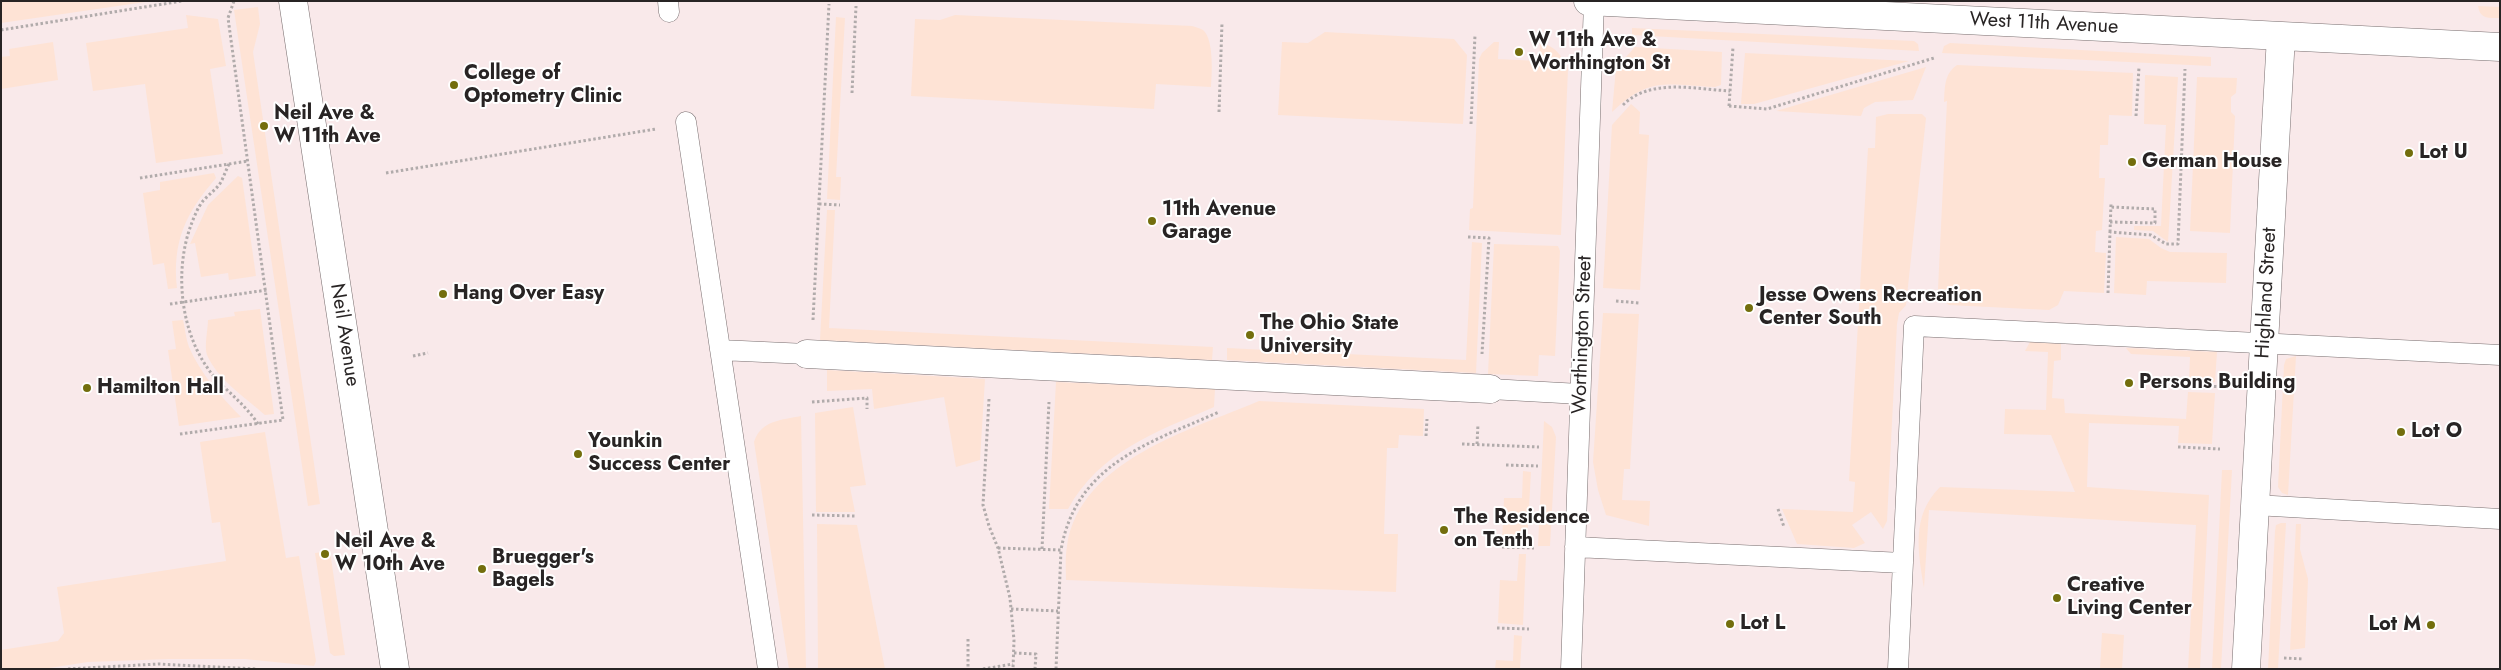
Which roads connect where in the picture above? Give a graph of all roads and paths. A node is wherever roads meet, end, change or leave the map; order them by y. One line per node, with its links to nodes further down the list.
1 (182, 1): 9 (path)
2 (234, 1): 24 (path)
3 (294, 1): 86 (street, Neil Avenue)
4 (1588, 1): 5 (street, West 11th Avenue)
5 (1594, 2): 11 (street, West 11th Avenue); 48 (lane, Worthington Street)
6 (829, 4): 28 (path)
7 (856, 6): 18 (path)
8 (1222, 23): 20 (path)
9 (1, 30)
10 (1475, 35): 23 (path)
11 (2281, 36): 13 (street, West 11th Avenue); 39 (street, Highland Street)
12 (1733, 47): 17 (path)
13 (2500, 47)
14 (1934, 58): 17 (path)
15 (2139, 67): 21 (path)
16 (2185, 69): 31 (path)
17 (1730, 92): 19 (path)
18 (852, 94)
19 (1622, 107)
20 (1219, 112)
21 (2136, 116)
22 (686, 123): 26 (path); 40 (lane)
23 (1471, 124)
24 (248, 161): 25 (path); 33 (path)
25 (229, 164): 27 (path); 38 (path)
26 (386, 173)
27 (140, 178)
28 (819, 204): 29 (path); 42 (path)
29 (840, 206)
30 (2110, 222): 30 (path); 31 (path)
31 (2110, 232): 34 (path)
32 (1468, 237): 47 (path)
33 (267, 290): 38 (path); 55 (path)
34 (2108, 293)
35 (1614, 301): 36 (path)
36 (1639, 303)
37 (170, 304): 38 (path)
38 (184, 304): 55 (path)
39 (2264, 344): 43 (lane); 64 (street, Highland Street); 74 (lane)
40 (720, 350): 42 (lane); 87 (lane)
41 (428, 353): 44 (path)
42 (809, 355): 47 (street)
43 (2500, 355)
44 (413, 356)
45 (2189, 385): 46 (path)
46 (2223, 387)
47 (1485, 389): 48 (lane)
48 (1580, 394): 69 (lane, Worthington Street)
49 (989, 398): 70 (path)
50 (1049, 401): 72 (path)
51 (812, 402): 52 (path)
52 (867, 409)
53 (1225, 409): 73 (path)
54 (1478, 418): 58 (path)
55 (258, 424): 56 (path)
56 (180, 434)
57 (1462, 444): 58 (path)
58 (1477, 444): 59 (path)
59 (1539, 447)
60 (2178, 447): 61 (path)
61 (2220, 449)
62 (1506, 465): 63 (path)
63 (1538, 466)
64 (2255, 505): 67 (lane); 94 (street, Highland Street)
65 (812, 515): 66 (path)
66 (856, 516)
67 (2500, 519)
68 (1502, 547): 71 (path)
69 (1575, 547): 74 (lane); 92 (lane, Worthington Street)
70 (998, 548): 72 (path); 75 (path)
71 (1534, 548)
72 (1042, 549): 73 (path)
73 (1061, 550): 76 (path)
74 (1903, 563): 93 (lane)
75 (1011, 609): 76 (path); 80 (path)
76 (1058, 611): 91 (path)
77 (1497, 628): 78 (path)
78 (1529, 630)
79 (968, 639): 88 (path)
80 (1014, 653): 83 (path); 90 (path)
81 (2284, 658): 82 (path)
82 (2304, 659)
83 (1013, 667): 89 (path)
84 (68, 669): 85 (path)
85 (256, 669)
86 (395, 669)
87 (768, 669)
88 (968, 669)
89 (984, 669)
90 (1035, 669)
91 (1056, 669)
92 (1571, 669)
93 (1898, 669)
94 (2246, 669)

